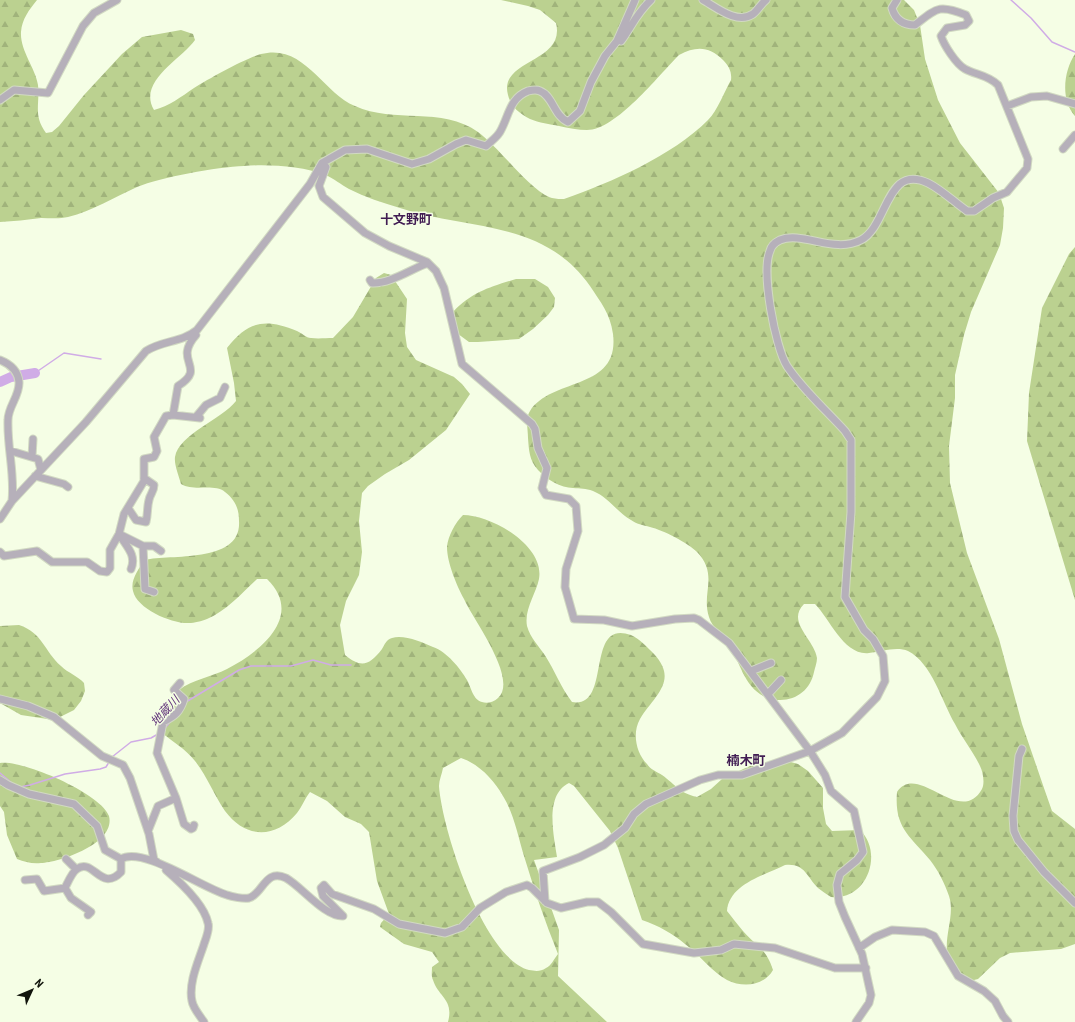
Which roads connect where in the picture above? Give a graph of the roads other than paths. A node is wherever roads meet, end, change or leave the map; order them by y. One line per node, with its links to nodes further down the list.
1 (117, 0): 8 (street)
2 (635, 0): 7 (street)
3 (651, 0): 7 (street)
4 (703, 0): 5 (street)
5 (766, 0)
6 (897, 0): 10 (street)
7 (605, 56): 13 (street)
8 (0, 100)
9 (1075, 104): 10 (street)
10 (1007, 106): 43 (street)
11 (1075, 135): 12 (street)
12 (1063, 148)
13 (322, 163): 14 (street); 16 (street)
14 (428, 263): 15 (street); 37 (street)
15 (370, 280)
16 (197, 330): 19 (street); 23 (street)
17 (0, 360): 21 (street)
18 (225, 387): 19 (street)
19 (173, 415): 25 (street)
20 (33, 440): 22 (street)
21 (10, 451): 22 (street); 27 (street)
22 (32, 457): 23 (street)
23 (41, 470): 24 (street)
24 (35, 476): 26 (street); 27 (street)
25 (144, 478): 28 (street); 28 (street)
26 (68, 487)
27 (12, 501): 29 (street)
28 (128, 508): 30 (street)
29 (0, 519)
30 (118, 534): 31 (street); 33 (street); 34 (street)
31 (143, 546): 32 (street); 35 (street)
32 (160, 551)
33 (0, 552)
34 (131, 569)
35 (154, 592)
36 (770, 663): 37 (street)
37 (751, 671): 40 (street)
38 (782, 680): 40 (street)
39 (180, 683): 45 (street)
40 (768, 694): 43 (street)
41 (0, 699): 47 (street)
42 (1022, 750): 55 (street)
43 (810, 751): 54 (street); 57 (street)
44 (0, 780): 49 (street)
45 (176, 798): 46 (street); 47 (street)
46 (194, 825)
47 (148, 831): 50 (street)
48 (66, 859): 51 (street)
49 (121, 859): 50 (street); 51 (street)
50 (154, 860): 54 (street); 59 (street)
51 (76, 869): 53 (street)
52 (25, 880): 53 (street)
53 (65, 888): 56 (street)
54 (545, 901): 58 (street)
55 (1075, 903)
56 (88, 915)
57 (859, 948): 58 (street); 61 (street)
58 (866, 968): 60 (street)
59 (204, 1022)
60 (856, 1022)
61 (1008, 1022)

